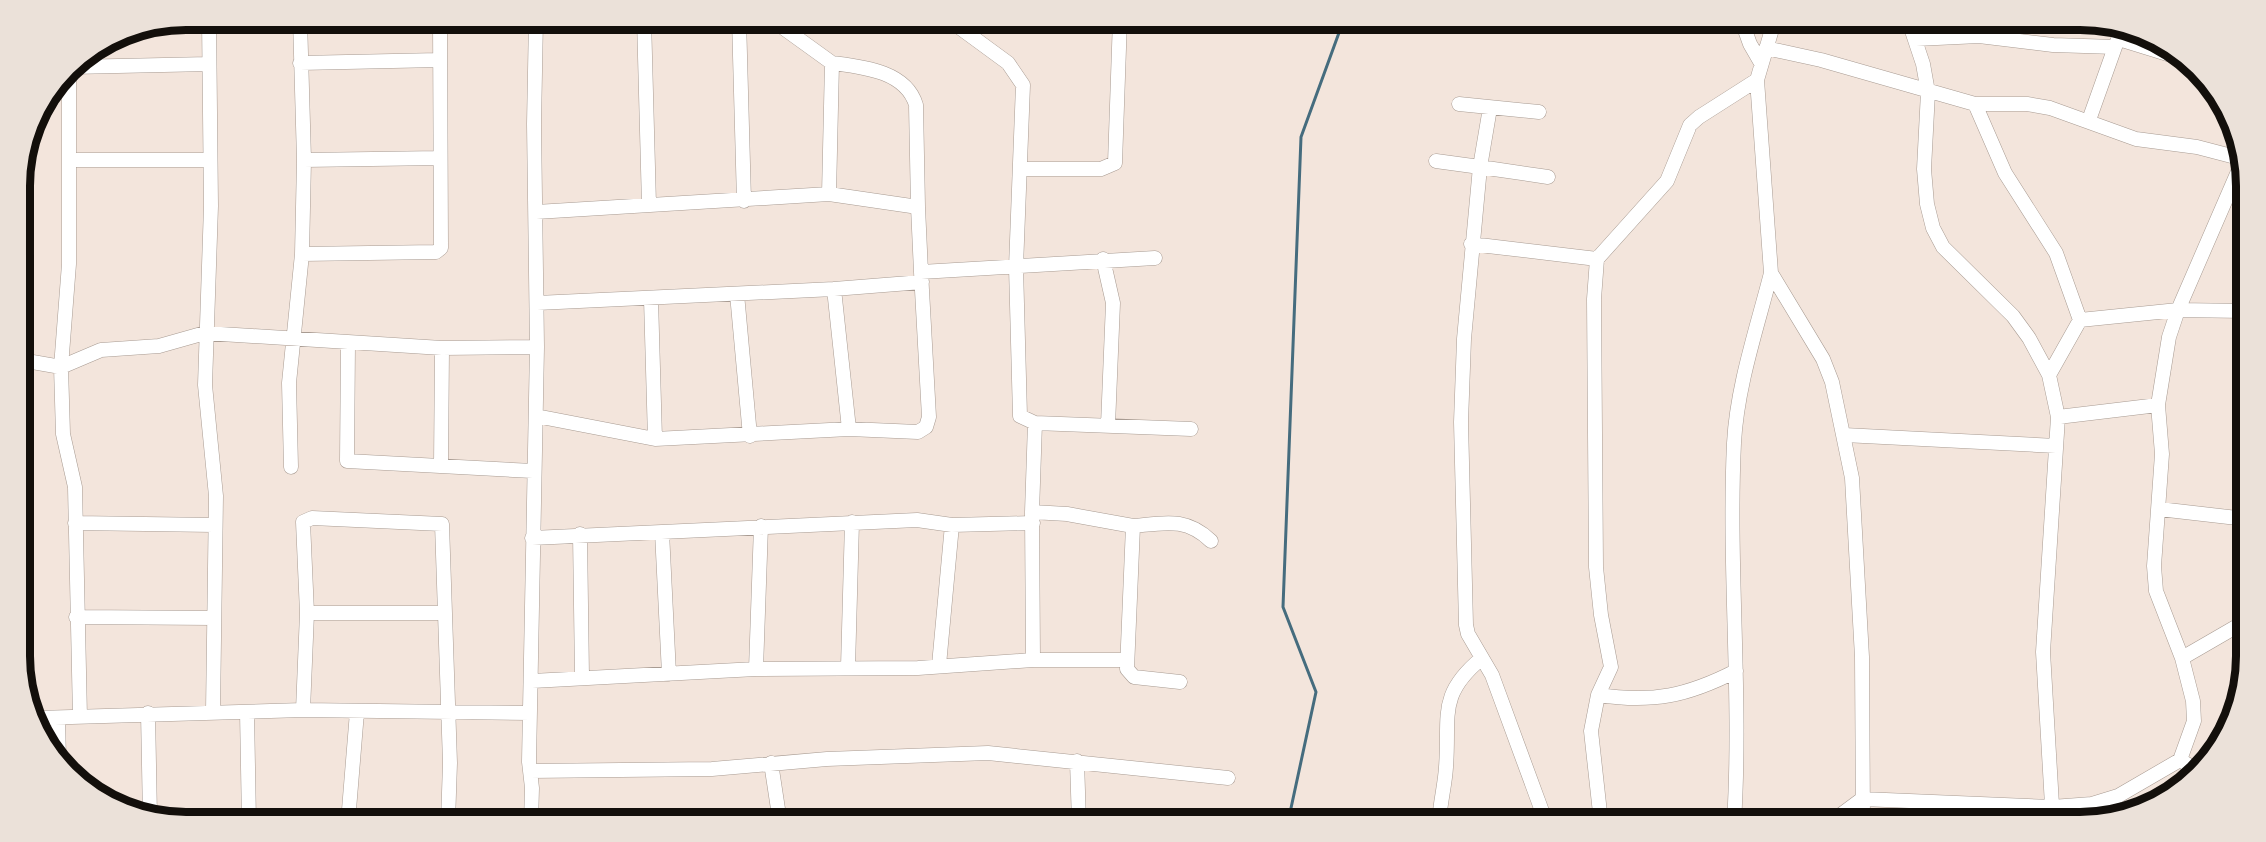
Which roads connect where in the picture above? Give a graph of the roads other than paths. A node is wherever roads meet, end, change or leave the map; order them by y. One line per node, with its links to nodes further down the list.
1 (209, 30): 21 (street)
2 (300, 30): 18 (street)
3 (440, 30): 17 (street)
4 (536, 30): 45 (street)
5 (644, 30): 43 (street)
6 (739, 30): 42 (street)
7 (785, 30): 19 (street)
8 (962, 30): 38 (street)
9 (1120, 30): 38 (street)
10 (1745, 30): 20 (street)
11 (1772, 30): 15 (street)
12 (1912, 30): 14 (street)
13 (2119, 38): 14 (street); 16 (street); 30 (street)
14 (1916, 39): 25 (street)
15 (1766, 48): 20 (street); 25 (street)
16 (2156, 50)
17 (439, 60): 18 (street); 32 (street)
18 (300, 63): 35 (street)
19 (832, 63): 41 (street); 44 (street)
20 (1761, 63): 23 (street)
21 (209, 64): 22 (street); 34 (street)
22 (86, 67)
23 (1757, 80): 50 (street); 52 (street)
24 (69, 83): 33 (street)
25 (1928, 92): 27 (street); 68 (street)
26 (1459, 104): 28 (street)
27 (1975, 104): 30 (street); 60 (street)
28 (1490, 108): 29 (street); 37 (street)
29 (1539, 112)
30 (2089, 120): 31 (street)
31 (2233, 156)
32 (440, 158): 35 (street); 47 (street)
33 (70, 160): 34 (street); 67 (street)
34 (210, 160): 61 (street)
35 (304, 160): 47 (street)
36 (1436, 161): 37 (street)
37 (1480, 167): 40 (street); 46 (street)
38 (1022, 169): 51 (street)
39 (2236, 176): 58 (street)
40 (1548, 177)
41 (829, 194): 42 (street); 44 (street)
42 (744, 201): 43 (street)
43 (649, 205): 45 (street)
44 (918, 207): 53 (street)
45 (536, 212): 57 (street)
46 (1470, 244): 50 (street); 101 (street)
47 (302, 254): 62 (street)
48 (1155, 258): 49 (street)
49 (1103, 259): 51 (street); 73 (street)
50 (1597, 259): 113 (street)
51 (1016, 267): 53 (street); 72 (street)
52 (1771, 273): 76 (street); 108 (street)
53 (921, 277): 54 (street); 74 (street)
54 (834, 290): 55 (street); 74 (street)
55 (737, 294): 56 (street); 77 (street)
56 (651, 299): 57 (street); 78 (street)
57 (537, 303): 64 (street)
58 (2178, 310): 59 (street); 60 (street); 69 (street)
59 (2236, 311)
60 (2080, 320): 68 (street)
61 (206, 333): 62 (street); 67 (street); 88 (street)
62 (293, 339): 63 (street); 81 (street)
63 (348, 344): 65 (street); 80 (street)
64 (537, 347): 65 (street); 70 (street)
65 (442, 348): 80 (street)
66 (30, 362): 67 (street)
67 (61, 368): 87 (street)
68 (2049, 375): 71 (street)
69 (2158, 405): 71 (street); 83 (street)
70 (536, 416): 78 (street); 82 (street)
71 (2058, 417): 79 (street)
72 (1035, 423): 73 (street); 84 (street)
73 (1108, 425): 75 (street)
74 (849, 429): 77 (street)
75 (1191, 429)
76 (1844, 435): 79 (street); 131 (street)
77 (750, 436): 78 (street)
78 (655, 439)
79 (2056, 446): 133 (street)
80 (441, 466): 82 (street)
81 (291, 467)
82 (532, 471): 94 (street)
83 (2159, 510): 85 (street); 102 (street)
84 (1032, 518): 89 (street); 91 (street); 103 (street)
85 (2236, 518)
86 (852, 522): 89 (street); 90 (street); 106 (street)
87 (75, 523): 88 (street); 98 (street)
88 (214, 525): 99 (street)
89 (952, 525): 105 (street)
90 (761, 526): 92 (street); 107 (street)
91 (1133, 526): 95 (street); 104 (street)
92 (662, 532): 93 (street); 109 (street)
93 (580, 534): 94 (street); 110 (street)
94 (532, 538): 111 (street)
95 (1211, 540)
96 (307, 613): 97 (street); 97 (street); 114 (street)
97 (444, 613): 119 (street)
98 (76, 617): 99 (street); 121 (street)
99 (214, 618): 115 (street)
100 (2236, 627): 102 (street)
101 (1482, 658): 140 (street); 141 (street)
102 (2182, 658): 125 (street)
103 (1033, 660): 104 (street); 105 (street)
104 (1126, 660): 112 (street)
105 (939, 665): 106 (street)
106 (848, 667): 107 (street)
107 (756, 669): 109 (street)
108 (1736, 671): 113 (street); 143 (street)
109 (669, 674): 110 (street)
110 (582, 676): 111 (street)
111 (532, 681): 120 (street)
112 (1180, 682)
113 (1598, 695): 142 (street)
114 (303, 710): 116 (street); 117 (street)
115 (213, 711): 116 (street); 118 (street)
116 (247, 712): 134 (street)
117 (357, 712): 119 (street); 135 (street)
118 (148, 713): 121 (street); 132 (street)
119 (447, 713): 120 (street); 136 (street)
120 (530, 713): 129 (street)
121 (80, 717): 123 (street)
122 (43, 718): 123 (street)
123 (58, 718): 124 (street)
124 (59, 745)
125 (2180, 760): 128 (street); 133 (street)
126 (1077, 761): 127 (street); 130 (street); 139 (street)
127 (771, 764): 129 (street); 138 (street)
128 (2190, 766)
129 (530, 771): 137 (street)
130 (1228, 778)
131 (1862, 799): 133 (street); 144 (street); 145 (street)
132 (150, 807)
133 (2052, 807): 146 (street)
134 (249, 812)
135 (349, 812)
136 (448, 812)
137 (531, 812)
138 (778, 812)
139 (1079, 812)
140 (1440, 812)
141 (1542, 812)
142 (1600, 812)
143 (1734, 812)
144 (1844, 812)
145 (1863, 812)
146 (2052, 812)

